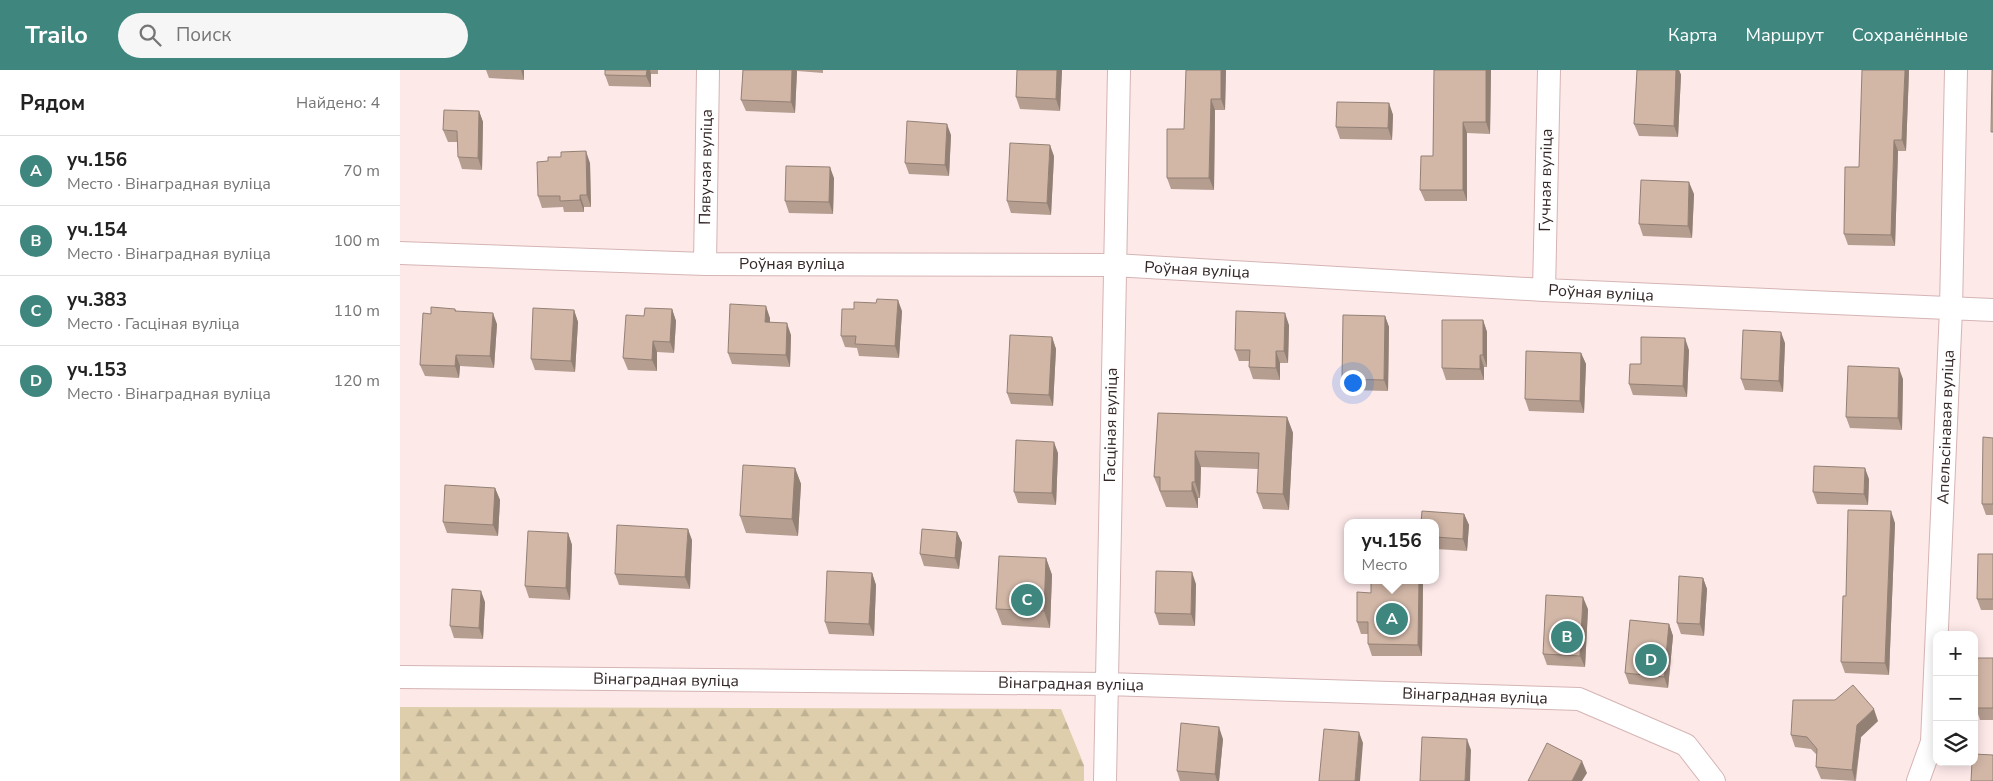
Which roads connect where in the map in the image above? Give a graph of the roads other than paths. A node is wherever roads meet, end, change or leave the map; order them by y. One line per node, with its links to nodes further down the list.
1 (708, 70): 6 (street, Пявучая вуліца)
2 (1119, 70): 7 (street, Гасціная вуліца)
3 (1549, 70): 8 (street, Гучная вуліца)
4 (1956, 70): 9 (street, Апельсінавая вуліца)
5 (400, 253): 6 (street, Роўная вуліца)
6 (704, 264): 7 (street, Роўная вуліца)
7 (1114, 265): 8 (street, Роўная вуліца); 12 (street, Гасціная вуліца)
8 (1544, 290): 9 (street, Роўная вуліца)
9 (1950, 309): 10 (street, Роўная вуліца); 15 (street, Апельсінавая вуліца)
10 (1993, 310)
11 (400, 677): 12 (street, Вінаградная вуліца)
12 (1106, 684): 13 (street, Гасціная вуліца); 14 (street, Вінаградная вуліца)
13 (1105, 781)
14 (1714, 781)
15 (1918, 781)

